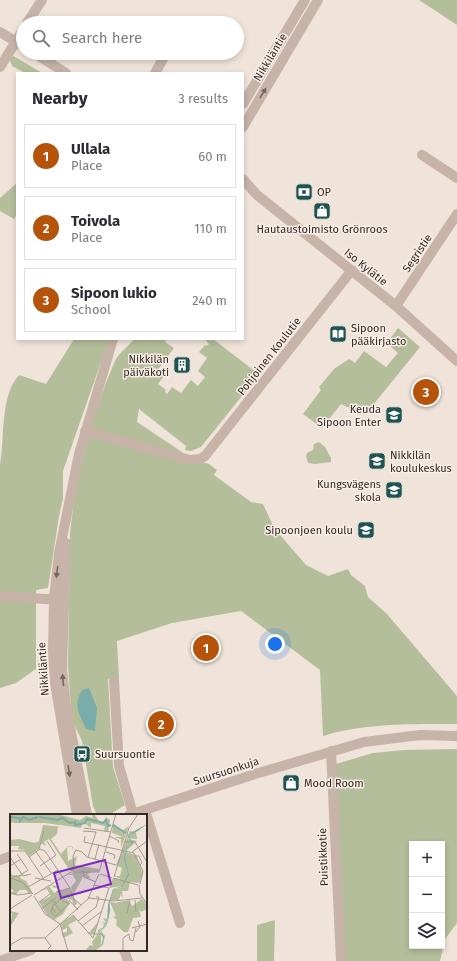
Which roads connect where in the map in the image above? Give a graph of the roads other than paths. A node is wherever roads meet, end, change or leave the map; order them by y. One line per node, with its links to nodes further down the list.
1 (42, 0): 4 (street)
2 (305, 0): 13 (street, Nikkiläntie)
3 (318, 0): 14 (street, Nikkiläntie, one-way to 3)
4 (32, 16)
5 (0, 32): 6 (street)
6 (16, 42)
7 (16, 48): 10 (street)
8 (45, 60): 11 (street)
9 (162, 60): 12 (street)
10 (0, 68)
11 (64, 72)
12 (156, 72)
13 (244, 102)
14 (244, 125)
15 (422, 155): 16 (street)
16 (457, 178)
17 (244, 180): 19 (street, Iso Kylätie)
18 (244, 190): 19 (street, Iso Kylätie)
19 (257, 195): 21 (street, Iso Kylätie)
20 (457, 214): 22 (street, Segristie)
21 (352, 270): 22 (street, Iso Kylätie); 27 (street, Pohjoinen Koulutie)
22 (396, 306): 25 (street, Iso Kylätie)
23 (113, 340): 26 (street, Nikkiläntie)
24 (119, 340): 26 (street, Nikkiläntie)
25 (457, 360)
26 (106, 364): 27 (street, Nikkiläntie)
27 (85, 431): 29 (street, Nikkiläntie)
28 (0, 596): 29 (street)
29 (59, 599): 34 (street, Nikkiläntie, one-way to 34); 35 (street, Nikkiläntie, one-way to 29)
30 (114, 680): 36 (street)
31 (457, 736): 32 (street, Suursuonkuja)
32 (331, 751): 33 (street, Suursuonkuja); 44 (street, Puistikkotie)
33 (145, 810): 36 (street, Suursuonkuja); 37 (street)
34 (77, 814)
35 (87, 814)
36 (131, 814)
37 (146, 814)
38 (147, 816): 39 (street)
39 (180, 923)
40 (28, 951): 42 (street)
41 (124, 951): 43 (street)
42 (0, 961)
43 (128, 961)
44 (341, 961)

